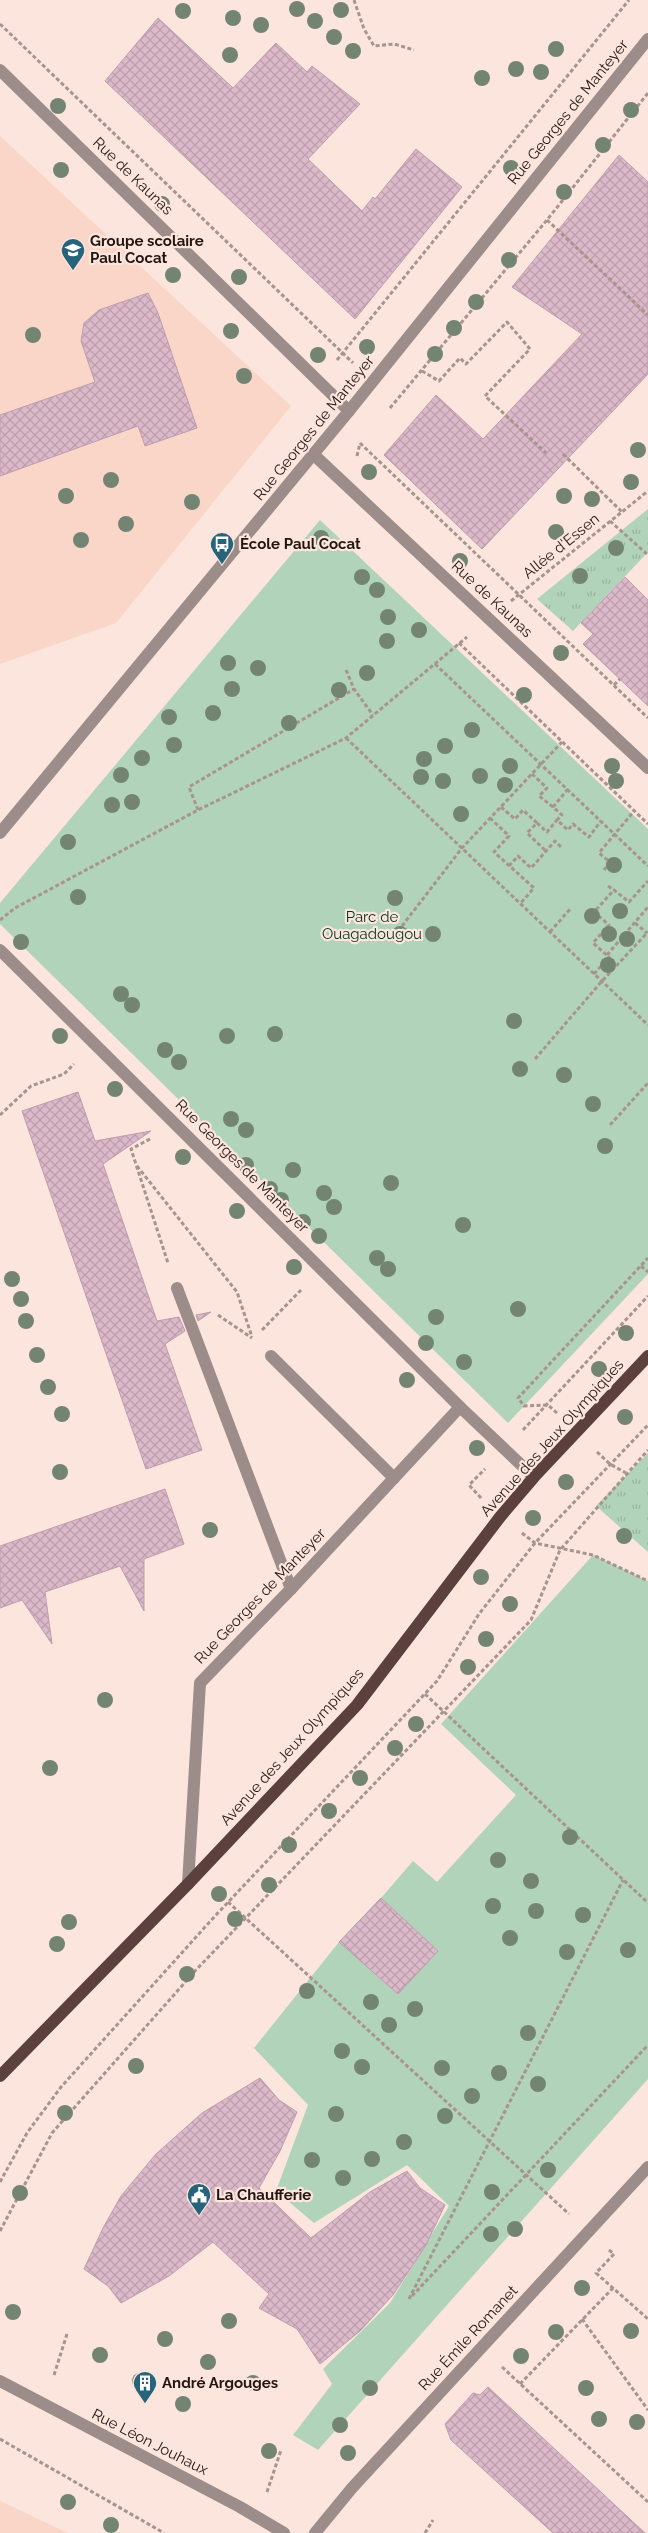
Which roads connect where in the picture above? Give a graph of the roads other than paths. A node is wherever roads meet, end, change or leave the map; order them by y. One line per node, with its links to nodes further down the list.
1 (648, 39): 3 (street, Rue Georges de Manteyer)
2 (0, 70): 3 (street, Rue de Kaunas)
3 (349, 411): 4 (street, Rue Georges de Manteyer)
4 (313, 454): 5 (street, Rue de Kaunas); 6 (street, Rue Georges de Manteyer)
5 (648, 768)
6 (0, 833)
7 (0, 950): 11 (street, Rue Georges de Manteyer)
8 (177, 1288): 14 (street)
9 (270, 1356): 13 (street)
10 (648, 1356): 12 (main road, Avenue des Jeux Olympiques)
11 (460, 1407): 12 (street, Rue Georges de Manteyer); 13 (street, Rue Georges de Manteyer)
12 (534, 1477): 15 (main road, Avenue des Jeux Olympiques)
13 (394, 1478): 14 (street, Rue Georges de Manteyer)
14 (292, 1589): 15 (street, Rue Georges de Manteyer)
15 (188, 1884): 16 (main road, Avenue des Jeux Olympiques)
16 (0, 2076)
17 (648, 2167): 20 (street, Rue Émile Romanet)
18 (0, 2381): 19 (street, Rue Léon Jouhaux)
19 (284, 2533)
20 (315, 2533)

